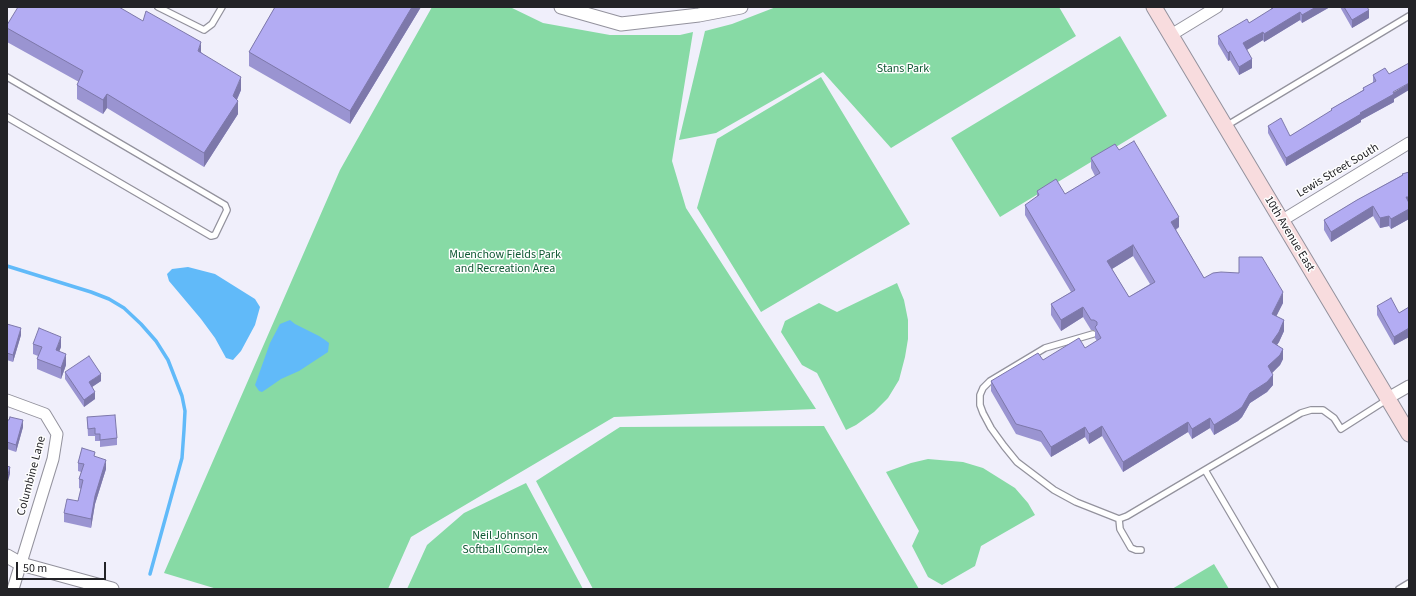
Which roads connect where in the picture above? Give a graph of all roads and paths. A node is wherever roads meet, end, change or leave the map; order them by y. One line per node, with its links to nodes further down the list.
1 (158, 7): 2 (lane)
2 (222, 7)
3 (561, 7): 4 (street)
4 (741, 7)
5 (1154, 7): 8 (main road, 10th Avenue East)
6 (1217, 7): 8 (street)
7 (1409, 16): 11 (lane)
8 (1170, 35): 11 (main road, 10th Avenue East)
9 (7, 77): 10 (lane)
10 (7, 117)
11 (1226, 127): 13 (main road, 10th Avenue East)
12 (1409, 143): 13 (street, Lewis Street South)
13 (1281, 221): 16 (main road, 10th Avenue East)
14 (1093, 334): 20 (lane)
15 (1409, 386): 16 (street)
16 (1388, 398): 18 (main road, 10th Avenue East); 19 (lane)
17 (7, 400): 23 (street, Columbine Lane)
18 (1409, 434)
19 (1205, 470): 20 (lane); 27 (lane)
20 (1119, 519): 21 (lane)
21 (1141, 550)
22 (7, 556): 23 (street)
23 (21, 564): 25 (street, Columbine Lane); 26 (street)
24 (1409, 583): 28 (lane)
25 (13, 589)
26 (112, 589)
27 (1275, 589)
28 (1399, 589)

